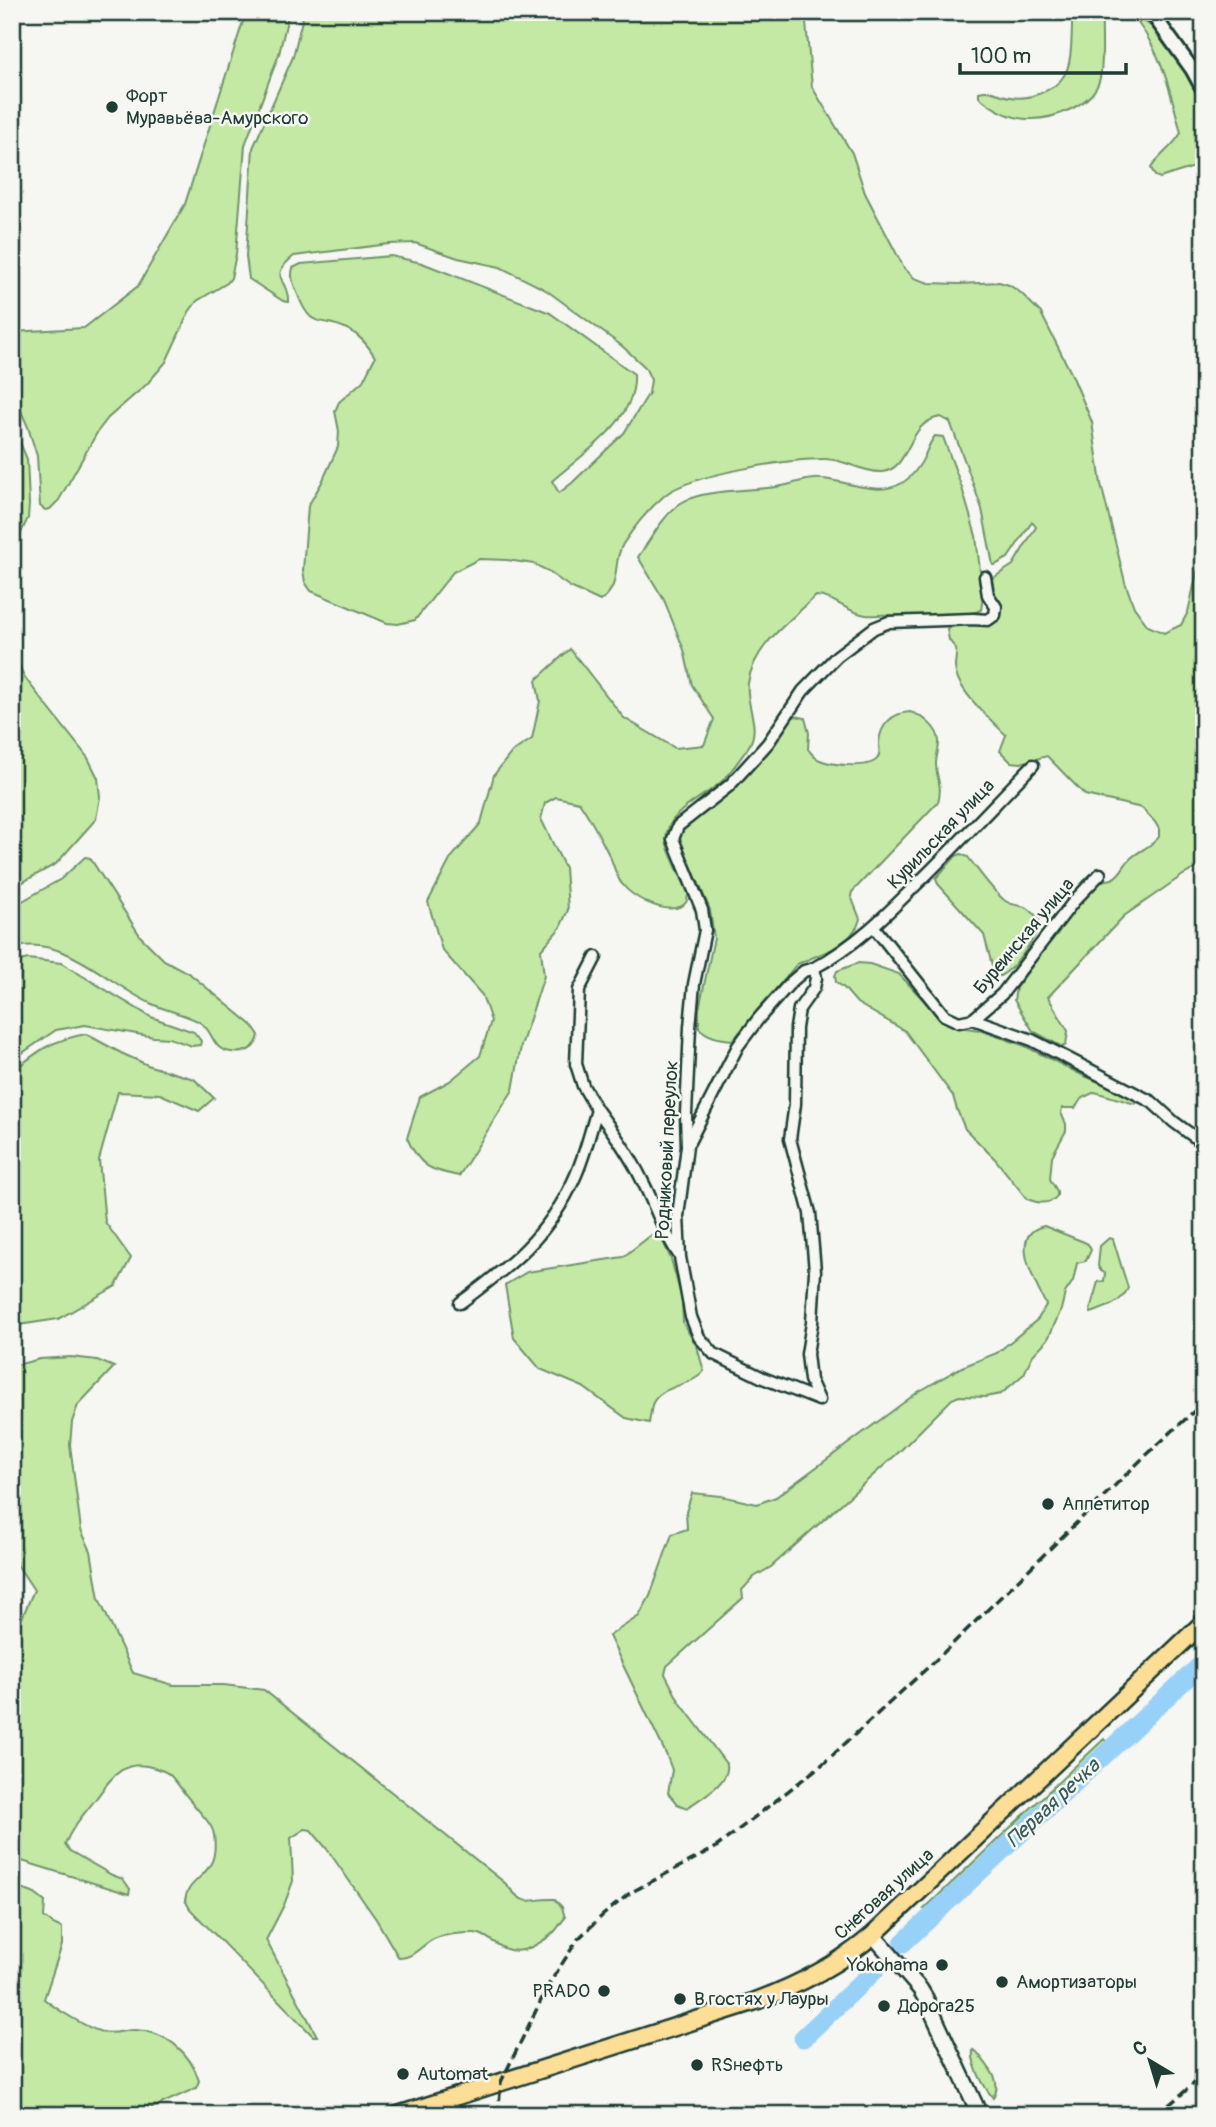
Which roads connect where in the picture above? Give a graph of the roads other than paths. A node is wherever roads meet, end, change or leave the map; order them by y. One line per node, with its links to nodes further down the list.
1 (1151, 12): 2 (street)
2 (1204, 91)
3 (985, 577): 12 (street, Родниковый переулок)
4 (1032, 765): 6 (street, Курильская улица)
5 (1100, 874): 9 (street, Буреинская улица)
6 (874, 927): 8 (street, Курильская улица); 9 (street)
7 (596, 957): 10 (street)
8 (814, 968): 12 (street, Курильская улица); 13 (street, Родниковый переулок)
9 (973, 1019): 11 (street)
10 (597, 1110): 13 (street); 14 (street)
11 (1204, 1144)
12 (687, 1146): 13 (street, Родниковый переулок)
13 (680, 1257)
14 (460, 1303)
15 (1204, 1622): 16 (main road, Снеговая улица)
16 (874, 1937): 17 (main road, Снеговая улица); 18 (main road)
17 (398, 2115)
18 (980, 2115)

